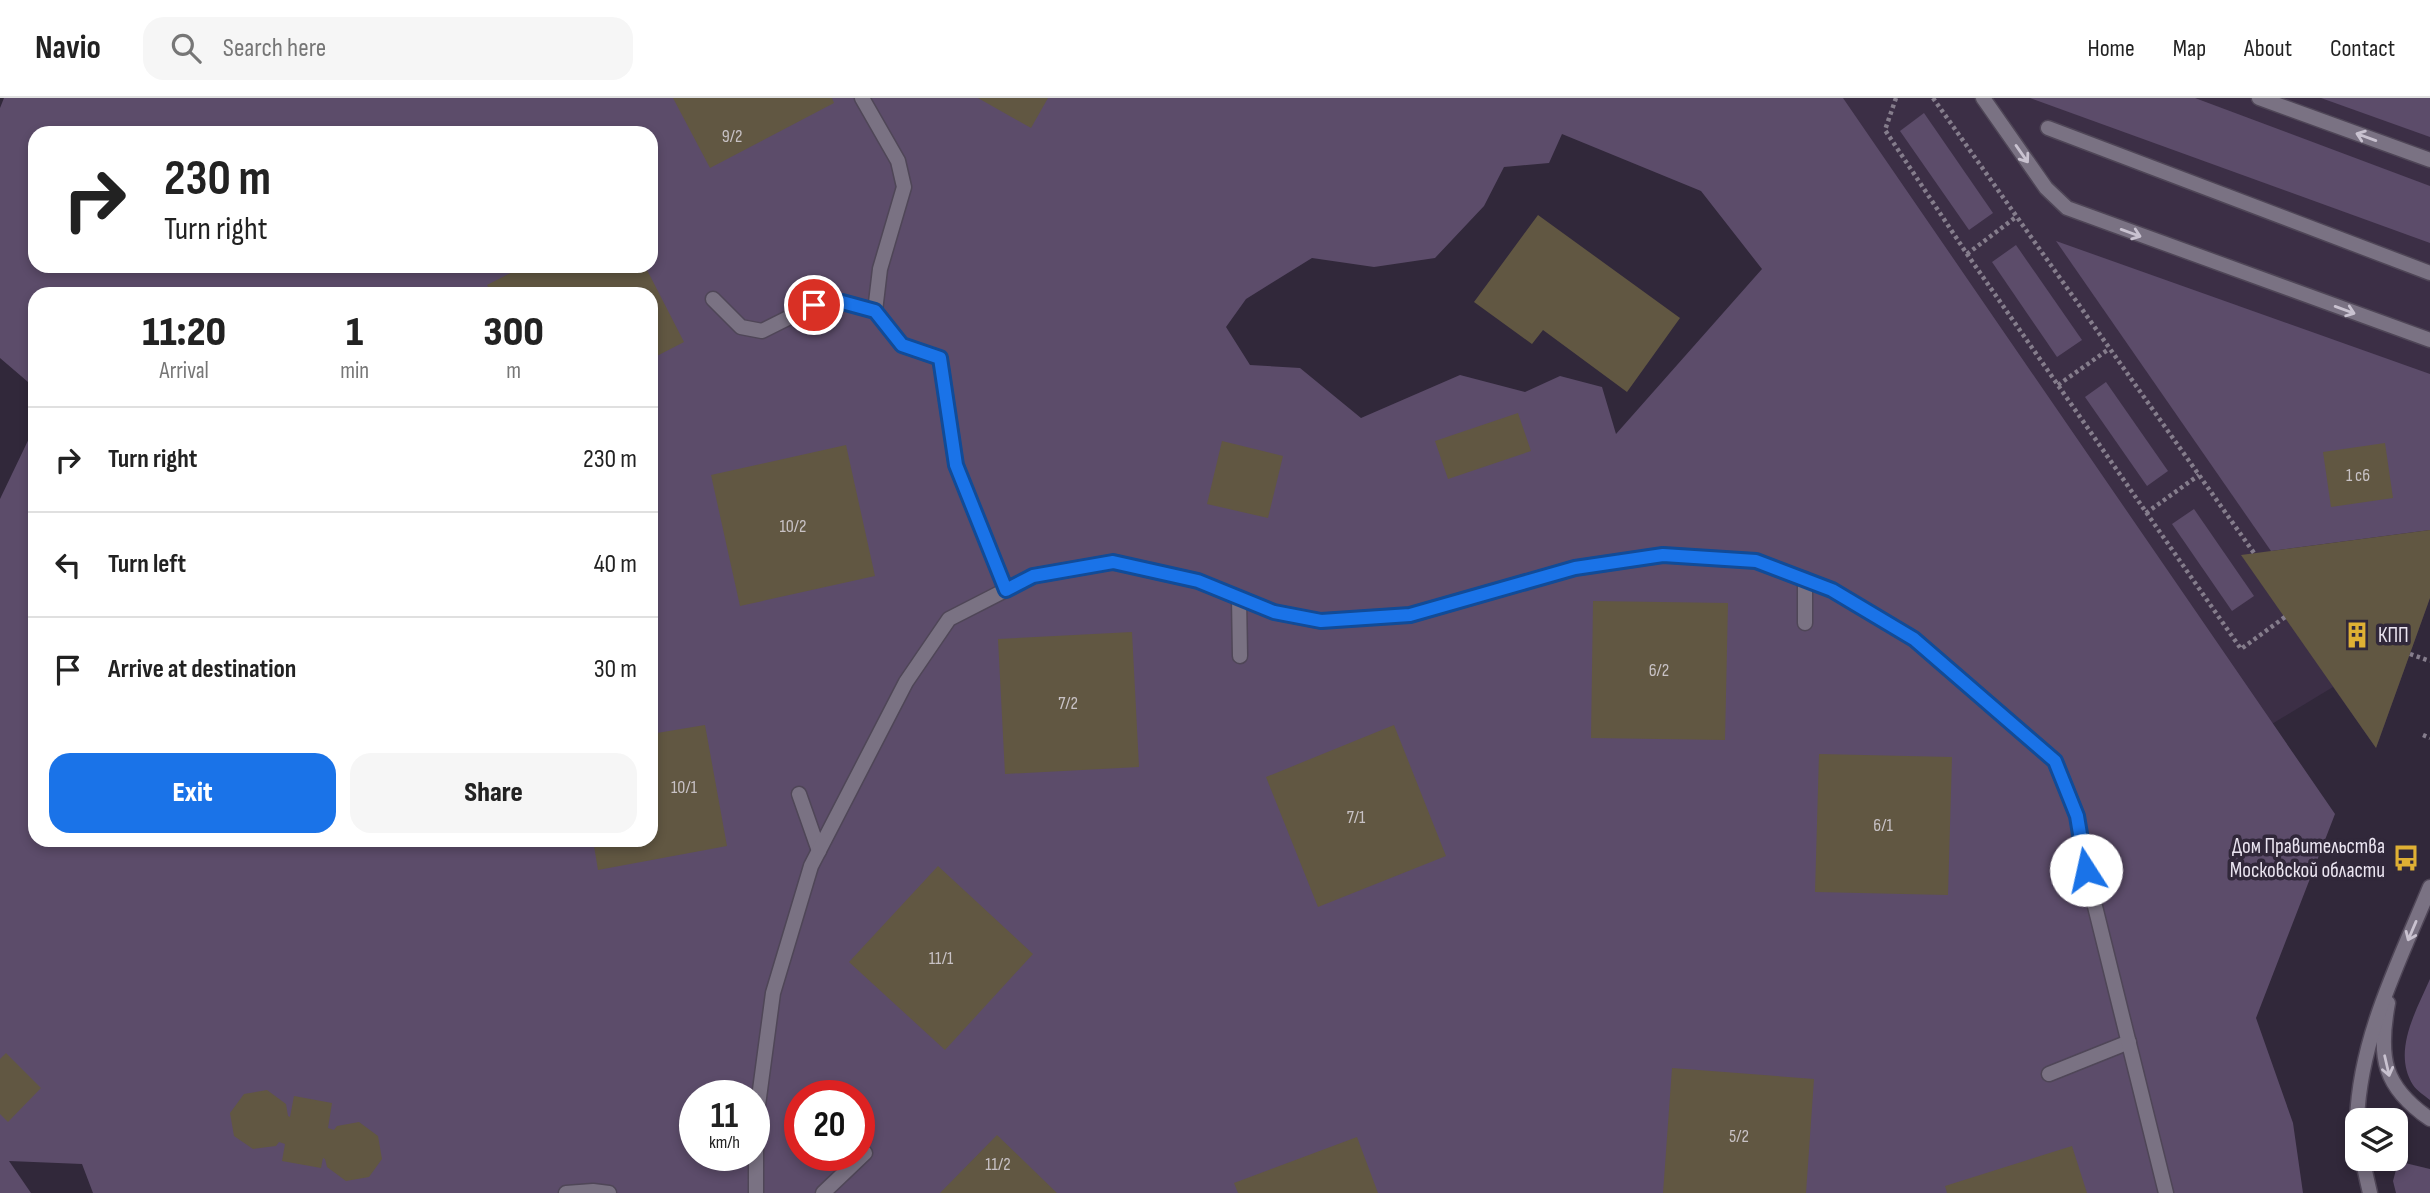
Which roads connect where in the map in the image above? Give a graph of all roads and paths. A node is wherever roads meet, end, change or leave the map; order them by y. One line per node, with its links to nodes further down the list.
1 (862, 98): 12 (street)
2 (1896, 98): 9 (path)
3 (1933, 98): 8 (path)
4 (1983, 98): 13 (street, one-way to 13)
5 (2259, 98): 7 (street, one-way to 5)
6 (2048, 128): 10 (street)
7 (2430, 160)
8 (2016, 217): 9 (path); 14 (path)
9 (1967, 254): 15 (path)
10 (2430, 273)
11 (713, 299): 12 (street)
12 (875, 311): 20 (street)
13 (2430, 340)
14 (2109, 349): 15 (path); 16 (path)
15 (2058, 385): 17 (path)
16 (2199, 475): 17 (path); 18 (path)
17 (2146, 513): 22 (path)
18 (2254, 553)
19 (1805, 579): 21 (street); 23 (street); 33 (street)
20 (1006, 590): 21 (street); 30 (street)
21 (1239, 598): 25 (street)
22 (2284, 617)
23 (1805, 623)
24 (2410, 654): 26 (path)
25 (1240, 656)
26 (2430, 661)
27 (2423, 736): 28 (path)
28 (2430, 738)
29 (799, 794): 30 (street)
30 (819, 851): 41 (street)
31 (2430, 887): 32 (street, one-way to 32)
32 (2394, 975): 35 (street); 36 (street, one-way to 36)
33 (2129, 1042): 34 (street); 43 (street)
34 (2049, 1074)
35 (2358, 1108)
36 (2430, 1119)
37 (846, 1171): 42 (street)
38 (2365, 1171): 44 (street)
39 (566, 1193): 40 (street)
40 (609, 1193)
41 (756, 1193)
42 (823, 1193)
43 (2166, 1193)
44 (2370, 1193)

